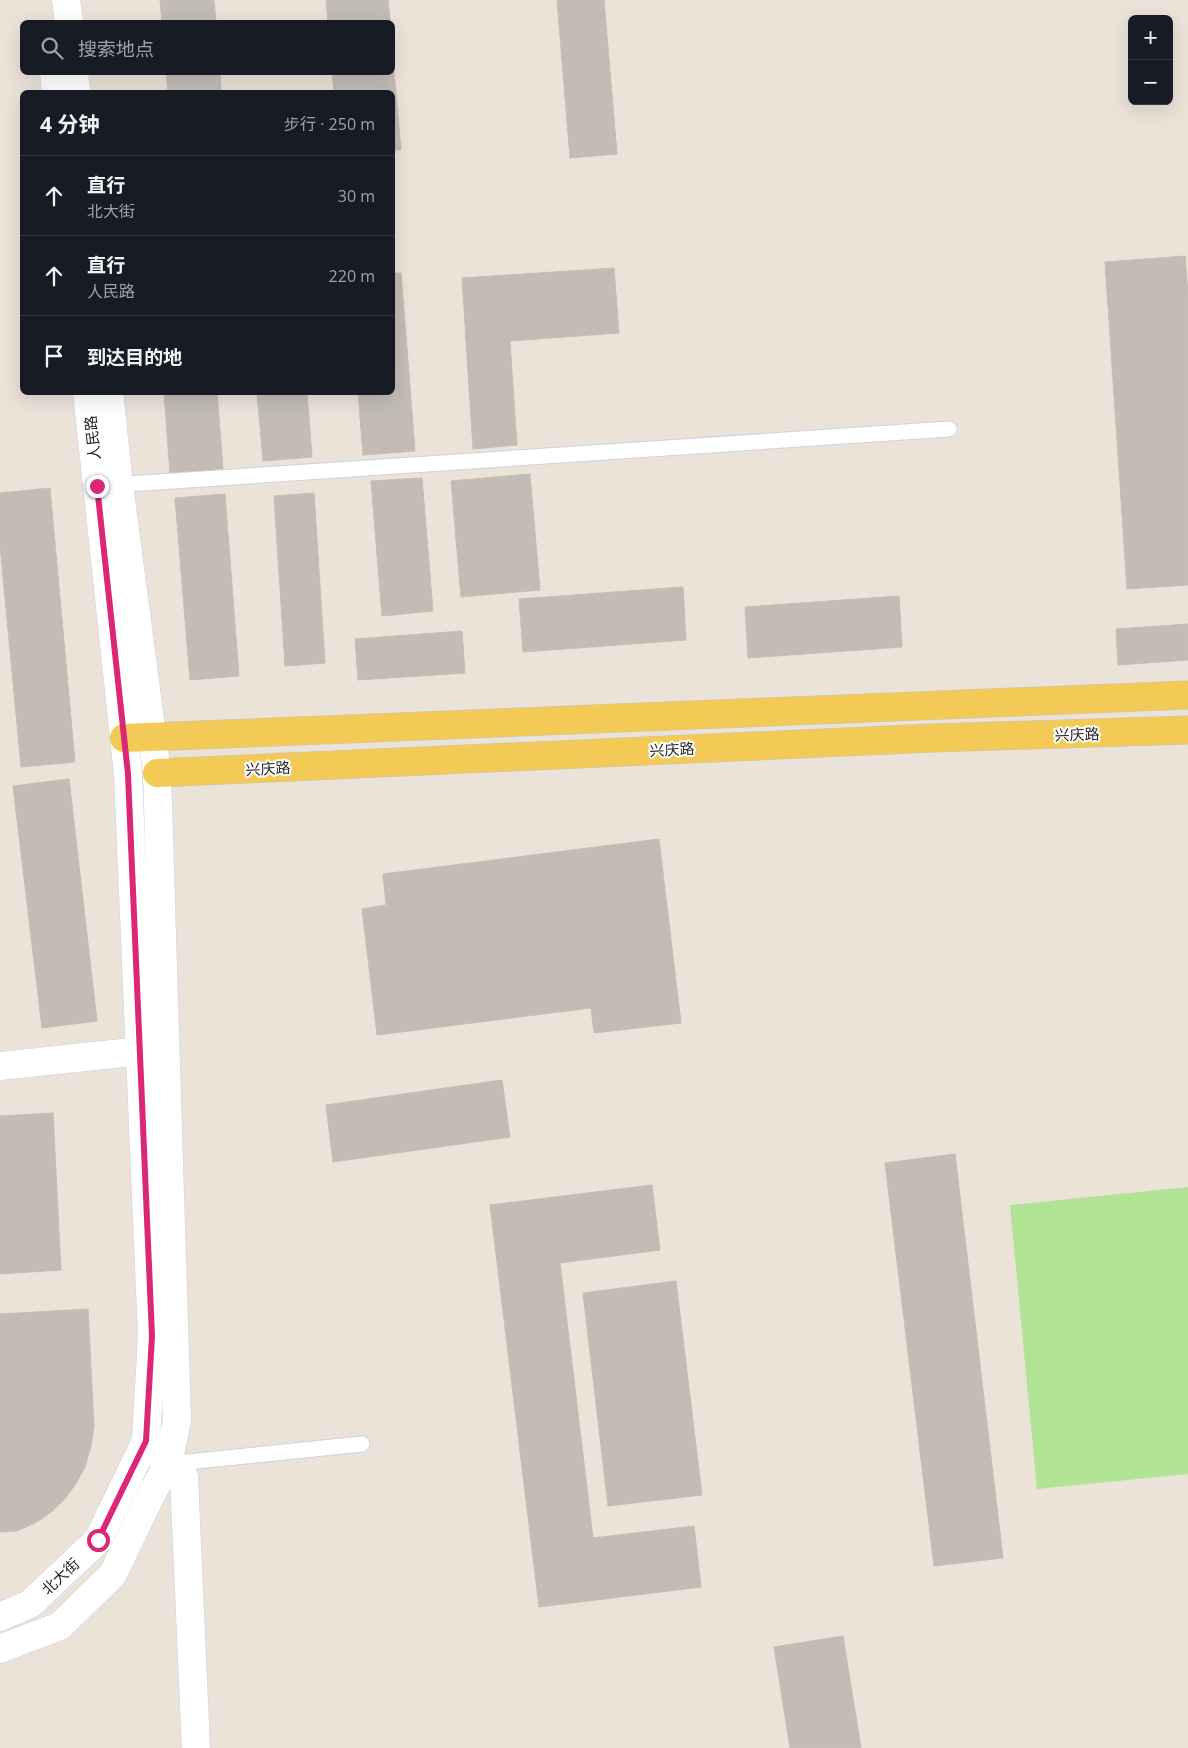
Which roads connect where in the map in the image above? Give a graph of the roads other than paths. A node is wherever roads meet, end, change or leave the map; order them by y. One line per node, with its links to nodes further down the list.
1 (47, 0): 3 (main road)
2 (66, 0): 4 (main road)
3 (49, 20)
4 (68, 20)
5 (54, 75): 7 (main road)
6 (74, 75): 8 (main road)
7 (56, 90)
8 (76, 90)
9 (88, 395): 12 (main road, 人民路)
10 (109, 395): 12 (main road)
11 (949, 429): 12 (lane)
12 (108, 485): 15 (main road); 16 (main road, 人民路)
13 (1188, 695): 15 (main road)
14 (1188, 730): 17 (main road, 兴庆路)
15 (152, 737): 16 (main road); 17 (main road)
16 (124, 738): 18 (main road, 人民路)
17 (157, 773): 18 (main road); 23 (main road)
18 (128, 774): 19 (main road, 人民路)
19 (141, 1052): 20 (main road); 21 (main road, 人民路)
20 (0, 1066)
21 (146, 1441): 23 (main road); 24 (main road, 北大街)
22 (362, 1444): 23 (lane)
23 (168, 1464): 25 (main road); 26 (main road)
24 (0, 1616)
25 (0, 1650)
26 (196, 1748)

